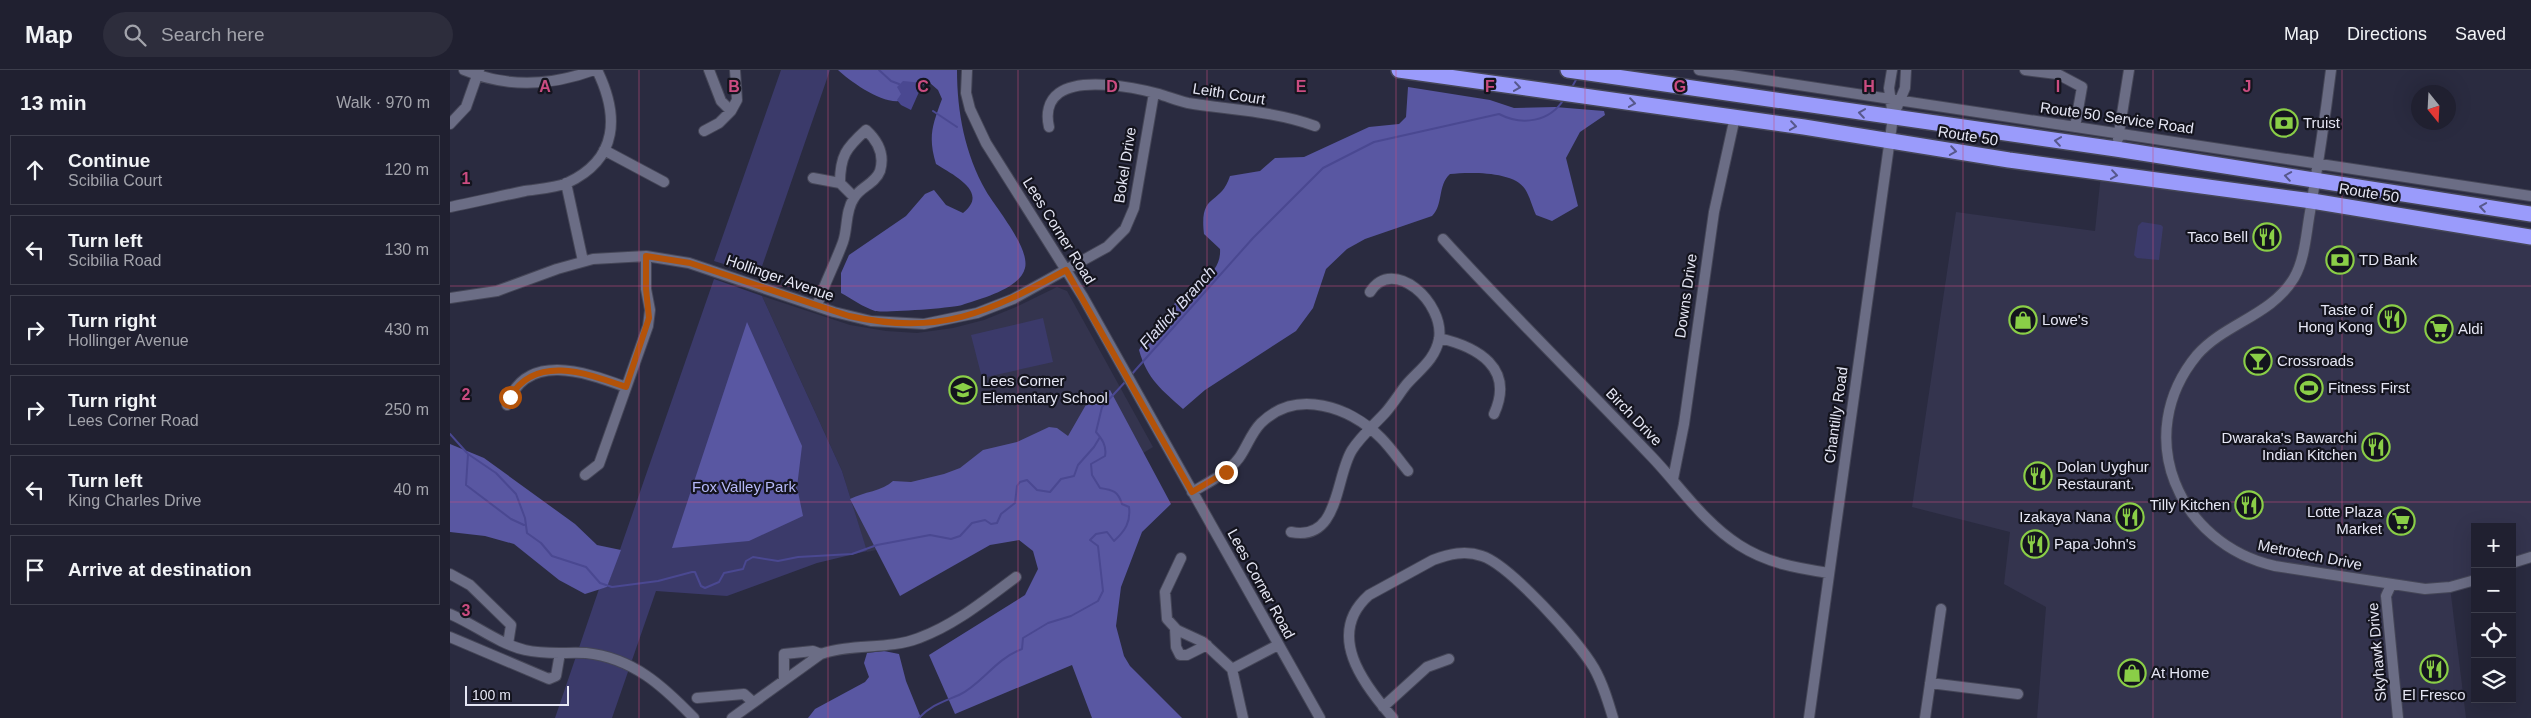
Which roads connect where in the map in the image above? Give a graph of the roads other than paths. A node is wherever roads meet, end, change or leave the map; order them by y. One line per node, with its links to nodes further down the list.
1 (464, 70): 15 (street)
2 (596, 70): 17 (street); 31 (street)
3 (709, 70): 20 (street)
4 (734, 70): 20 (street)
5 (967, 70): 47 (street, Lees Corner Road)
6 (1399, 70): 16 (highway, Route 50)
7 (1568, 70): 22 (highway, Route 50, one-way to 7)
8 (1699, 70): 19 (street, Route 50 Service Road)
9 (1892, 70): 19 (street, Chantilly Road)
10 (1906, 70): 19 (street, Chantilly Road)
11 (2025, 70): 14 (street)
12 (2129, 70): 28 (street)
13 (2331, 70): 32 (street, Metrotech Drive)
14 (2054, 72): 25 (street)
15 (478, 73): 17 (street); 23 (street)
16 (1463, 74): 21 (highway, Route 50, one-way to 21)
17 (564, 75)
18 (1154, 92): 24 (street, Leith Court); 26 (street, Leith Court); 47 (street, Bokel Drive)
19 (1895, 100): 22 (street, Chantilly Road); 25 (street, Route 50 Service Road)
20 (732, 111): 27 (street)
21 (1734, 117): 29 (highway, Route 50, one-way to 29); 58 (street, Downs Drive)
22 (1893, 117): 29 (street, Chantilly Road); 30 (highway, Route 50, one-way to 22)
23 (450, 124)
24 (1315, 126)
25 (2075, 126): 28 (street, Route 50 Service Road)
26 (1049, 127)
27 (704, 131)
28 (2119, 134): 30 (street); 32 (street, Route 50 Service Road)
29 (1888, 141): 40 (highway, Route 50, one-way to 40); 64 (street, Chantilly Road)
30 (2116, 149): 34 (highway, Route 50, one-way to 30)
31 (604, 150): 35 (street); 36 (street)
32 (2318, 162): 34 (street, Metrotech Drive); 38 (street, Route 50 Service Road)
33 (813, 178): 37 (street)
34 (2315, 180): 40 (street, Metrotech Drive); 42 (highway, Route 50, one-way to 34)
35 (664, 182)
36 (566, 183): 41 (street); 46 (street)
37 (840, 183): 39 (street); 39 (street)
38 (2531, 196)
39 (854, 197): 50 (street)
40 (2312, 201): 43 (highway, Route 50); 68 (street, Metrotech Drive)
41 (450, 207)
42 (2531, 214)
43 (2531, 237)
44 (1443, 239): 58 (street, Birch Drive)
45 (646, 256): 46 (street, Hollinger Avenue); 50 (street, Hollinger Avenue); 52 (street)
46 (583, 262): 49 (street, Hollinger Avenue)
47 (1066, 270): 50 (street, Hollinger Avenue); 59 (street, Lees Corner Road)
48 (1370, 292): 51 (street)
49 (450, 298)
50 (817, 306)
51 (1439, 338): 54 (street); 55 (street)
52 (626, 387): 53 (street); 57 (street)
53 (507, 405)
54 (1494, 414)
55 (1370, 429): 56 (street); 59 (street); 60 (street)
56 (1408, 471)
57 (585, 475)
58 (1673, 479): 64 (street, Birch Drive)
59 (1192, 492): 75 (street, Lees Corner Road)
60 (1291, 532)
61 (2531, 557): 63 (street)
62 (1181, 558): 71 (street)
63 (2516, 563)
64 (1829, 573): 92 (street, Chantilly Road)
65 (450, 574): 73 (street)
66 (1016, 576): 77 (street)
67 (2471, 581): 68 (street, Metrotech Drive)
68 (2391, 585): 94 (street, Skyhawk Drive)
69 (1941, 609): 81 (street)
70 (450, 614): 73 (street)
71 (1175, 628): 74 (street); 74 (street)
72 (450, 636): 76 (street)
73 (508, 644): 76 (street)
74 (1206, 645): 79 (street)
75 (1278, 645): 79 (street); 89 (street, Lees Corner Road)
76 (560, 653): 86 (street)
77 (821, 654): 80 (street); 80 (street)
78 (1449, 659): 85 (street)
79 (1232, 669): 88 (street)
80 (784, 679): 84 (street)
81 (1930, 682): 82 (street); 93 (street)
82 (2018, 694)
83 (697, 698): 84 (street)
84 (753, 702): 87 (street)
85 (1383, 707): 90 (street); 91 (street)
86 (694, 718)
87 (732, 718)
88 (1243, 718)
89 (1320, 718)
90 (1393, 718)
91 (1613, 718)
92 (1809, 718)
93 (1926, 718)
94 (2398, 718)

